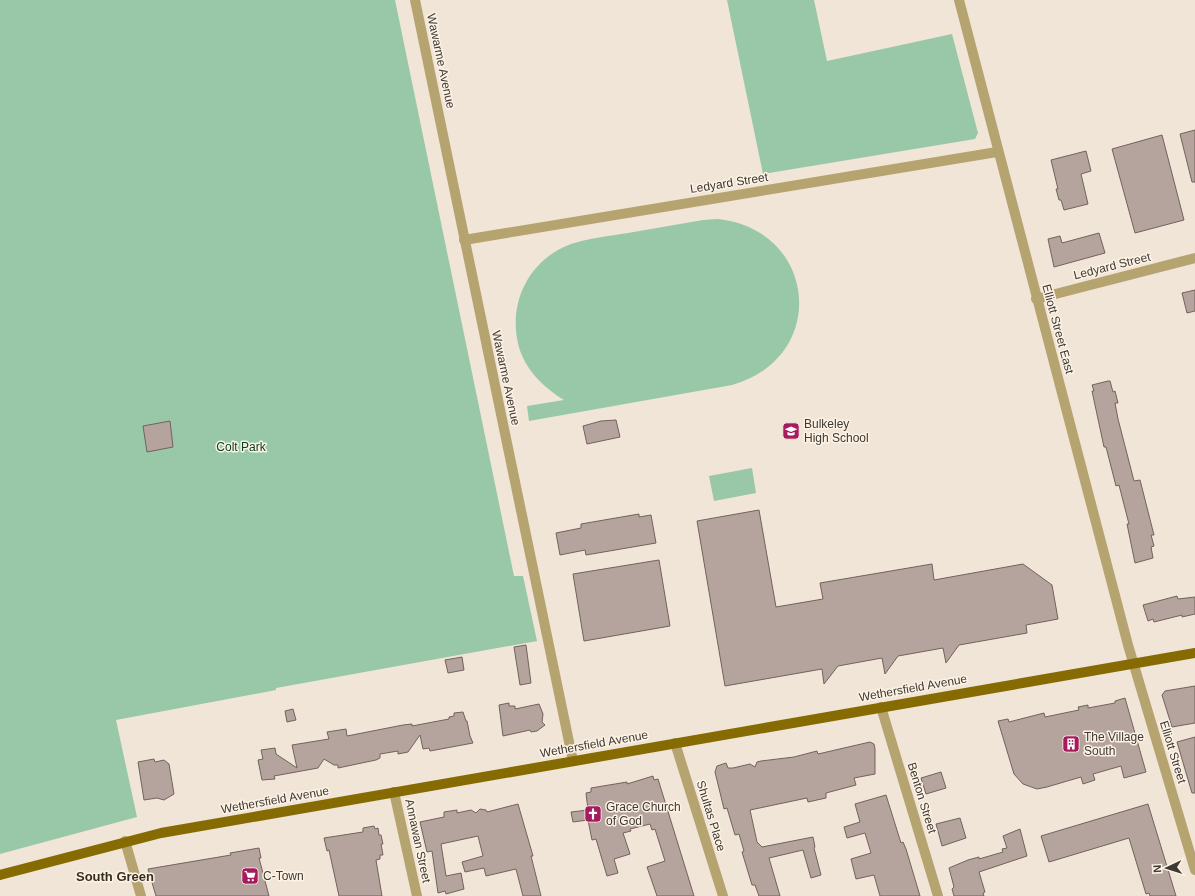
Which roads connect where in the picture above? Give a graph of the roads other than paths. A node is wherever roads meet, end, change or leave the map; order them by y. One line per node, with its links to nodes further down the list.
1 (415, 0): 4 (street, Wawarme Avenue)
2 (959, 0): 3 (street, Elliott Street East)
3 (998, 152): 4 (street, Ledyard Street); 6 (street, Elliott Street East)
4 (464, 240): 11 (street, Wawarme Avenue)
5 (1195, 258): 6 (street, Ledyard Street)
6 (1036, 299): 8 (street, Elliott Street East)
7 (1195, 653): 8 (main road, Wethersfield Avenue)
8 (1133, 664): 9 (main road, Wethersfield Avenue); 14 (street, Elliott Street)
9 (881, 707): 10 (main road, Wethersfield Avenue); 19 (street, Benton Street)
10 (675, 743): 11 (main road, Wethersfield Avenue); 18 (street, Shultas Place)
11 (573, 761): 12 (main road, Wethersfield Avenue)
12 (394, 792): 13 (main road, Wethersfield Avenue); 17 (street, Annawan Street)
13 (125, 841): 15 (main road, Wethersfield Avenue); 16 (street)
14 (1195, 870)
15 (0, 875)
16 (140, 896)
17 (416, 896)
18 (723, 896)
19 (938, 896)

